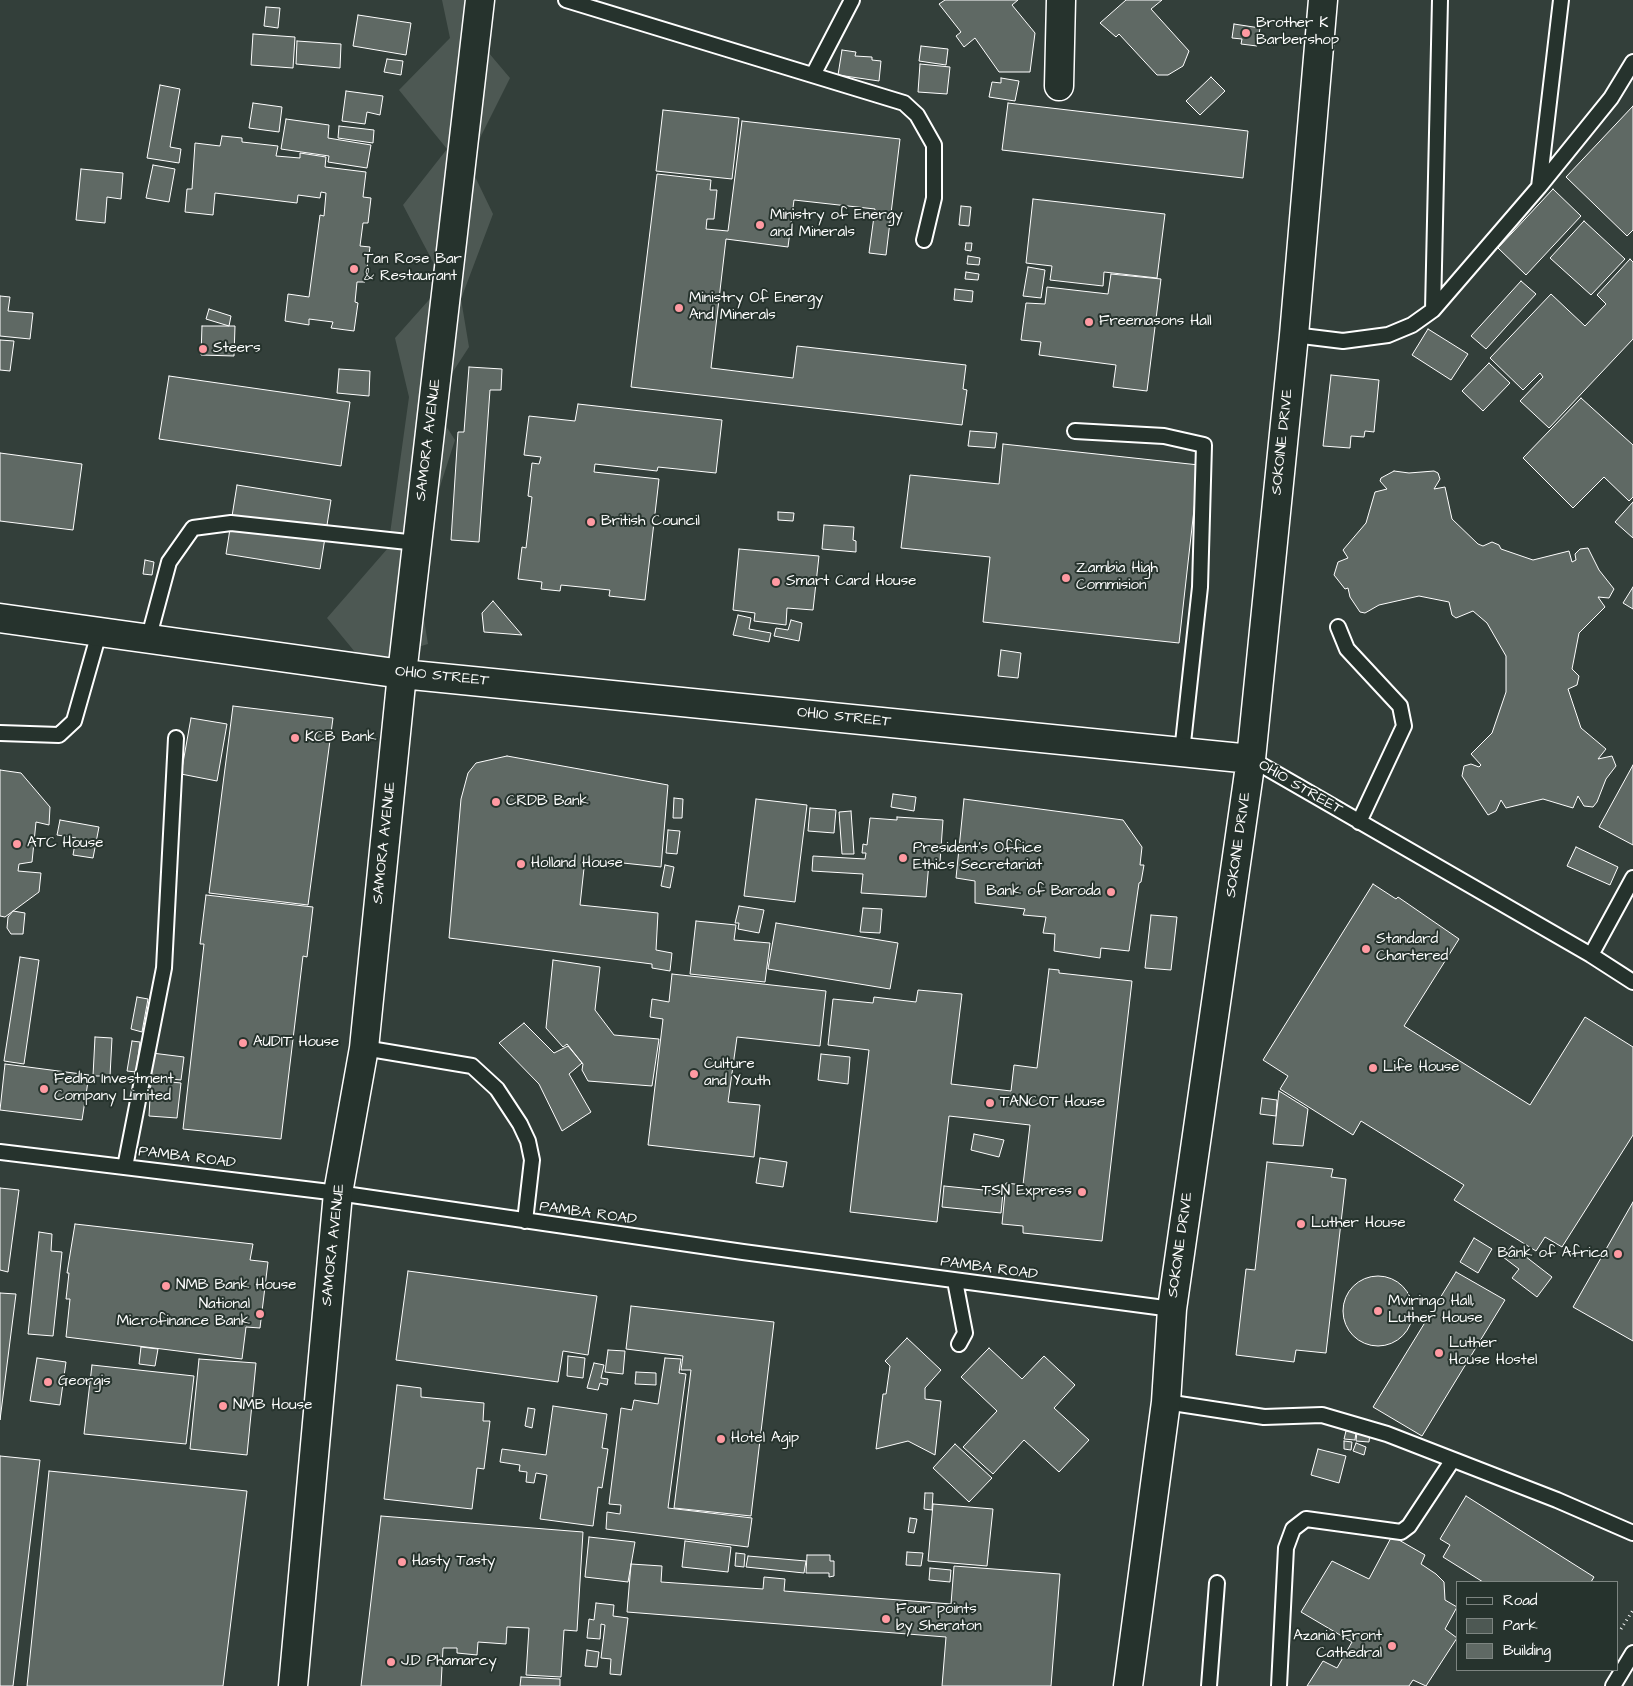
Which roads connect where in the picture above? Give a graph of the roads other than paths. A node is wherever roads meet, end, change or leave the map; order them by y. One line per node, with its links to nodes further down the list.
1 (480, 0): 16 (street, SAMORA AVENUE)
2 (566, 0): 9 (lane)
3 (852, 0): 9 (lane)
4 (1061, 0): 10 (street)
5 (1323, 0): 14 (street, SOKOINE DRIVE)
6 (1440, 0): 13 (lane)
7 (1560, 0): 11 (lane)
8 (1633, 62): 11 (lane)
9 (813, 75): 12 (lane)
10 (1059, 86)
11 (1539, 187): 13 (lane)
12 (924, 240)
13 (1433, 310): 14 (lane)
14 (1294, 335): 25 (street, SOKOINE DRIVE)
15 (1075, 431): 24 (lane)
16 (417, 543): 20 (lane); 21 (street, SAMORA AVENUE)
17 (0, 618): 19 (street, OHIO STREET)
18 (1338, 627): 26 (lane)
19 (99, 633): 20 (street, OHIO STREET); 22 (lane)
20 (148, 640): 21 (street, OHIO STREET)
21 (402, 674): 24 (street, OHIO STREET); 30 (street, SAMORA AVENUE)
22 (0, 733)
23 (176, 738): 32 (lane)
24 (1182, 752): 25 (street, OHIO STREET)
25 (1251, 759): 26 (lane, OHIO STREET); 36 (street, SOKOINE DRIVE)
26 (1359, 822): 28 (lane, OHIO STREET)
27 (1633, 878): 28 (lane)
28 (1591, 955): 29 (lane, OHIO STREET)
29 (1633, 982)
30 (364, 1048): 33 (street, SAMORA AVENUE); 34 (lane)
31 (0, 1152): 32 (lane, PAMBA ROAD)
32 (125, 1167): 33 (lane, PAMBA ROAD)
33 (338, 1193): 34 (lane, PAMBA ROAD); 43 (street, SAMORA AVENUE)
34 (525, 1221): 35 (lane, PAMBA ROAD)
35 (955, 1281): 36 (lane, PAMBA ROAD); 37 (lane)
36 (1172, 1310): 38 (street, SOKOINE DRIVE)
37 (959, 1344)
38 (1166, 1402): 39 (lane); 44 (street, SOKOINE DRIVE)
39 (1452, 1462): 40 (lane); 46 (lane)
40 (1633, 1533)
41 (1217, 1583): 45 (lane)
42 (1633, 1653): 47 (lane)
43 (293, 1686)
44 (1128, 1686)
45 (1209, 1686)
46 (1279, 1686)
47 (1613, 1686)

